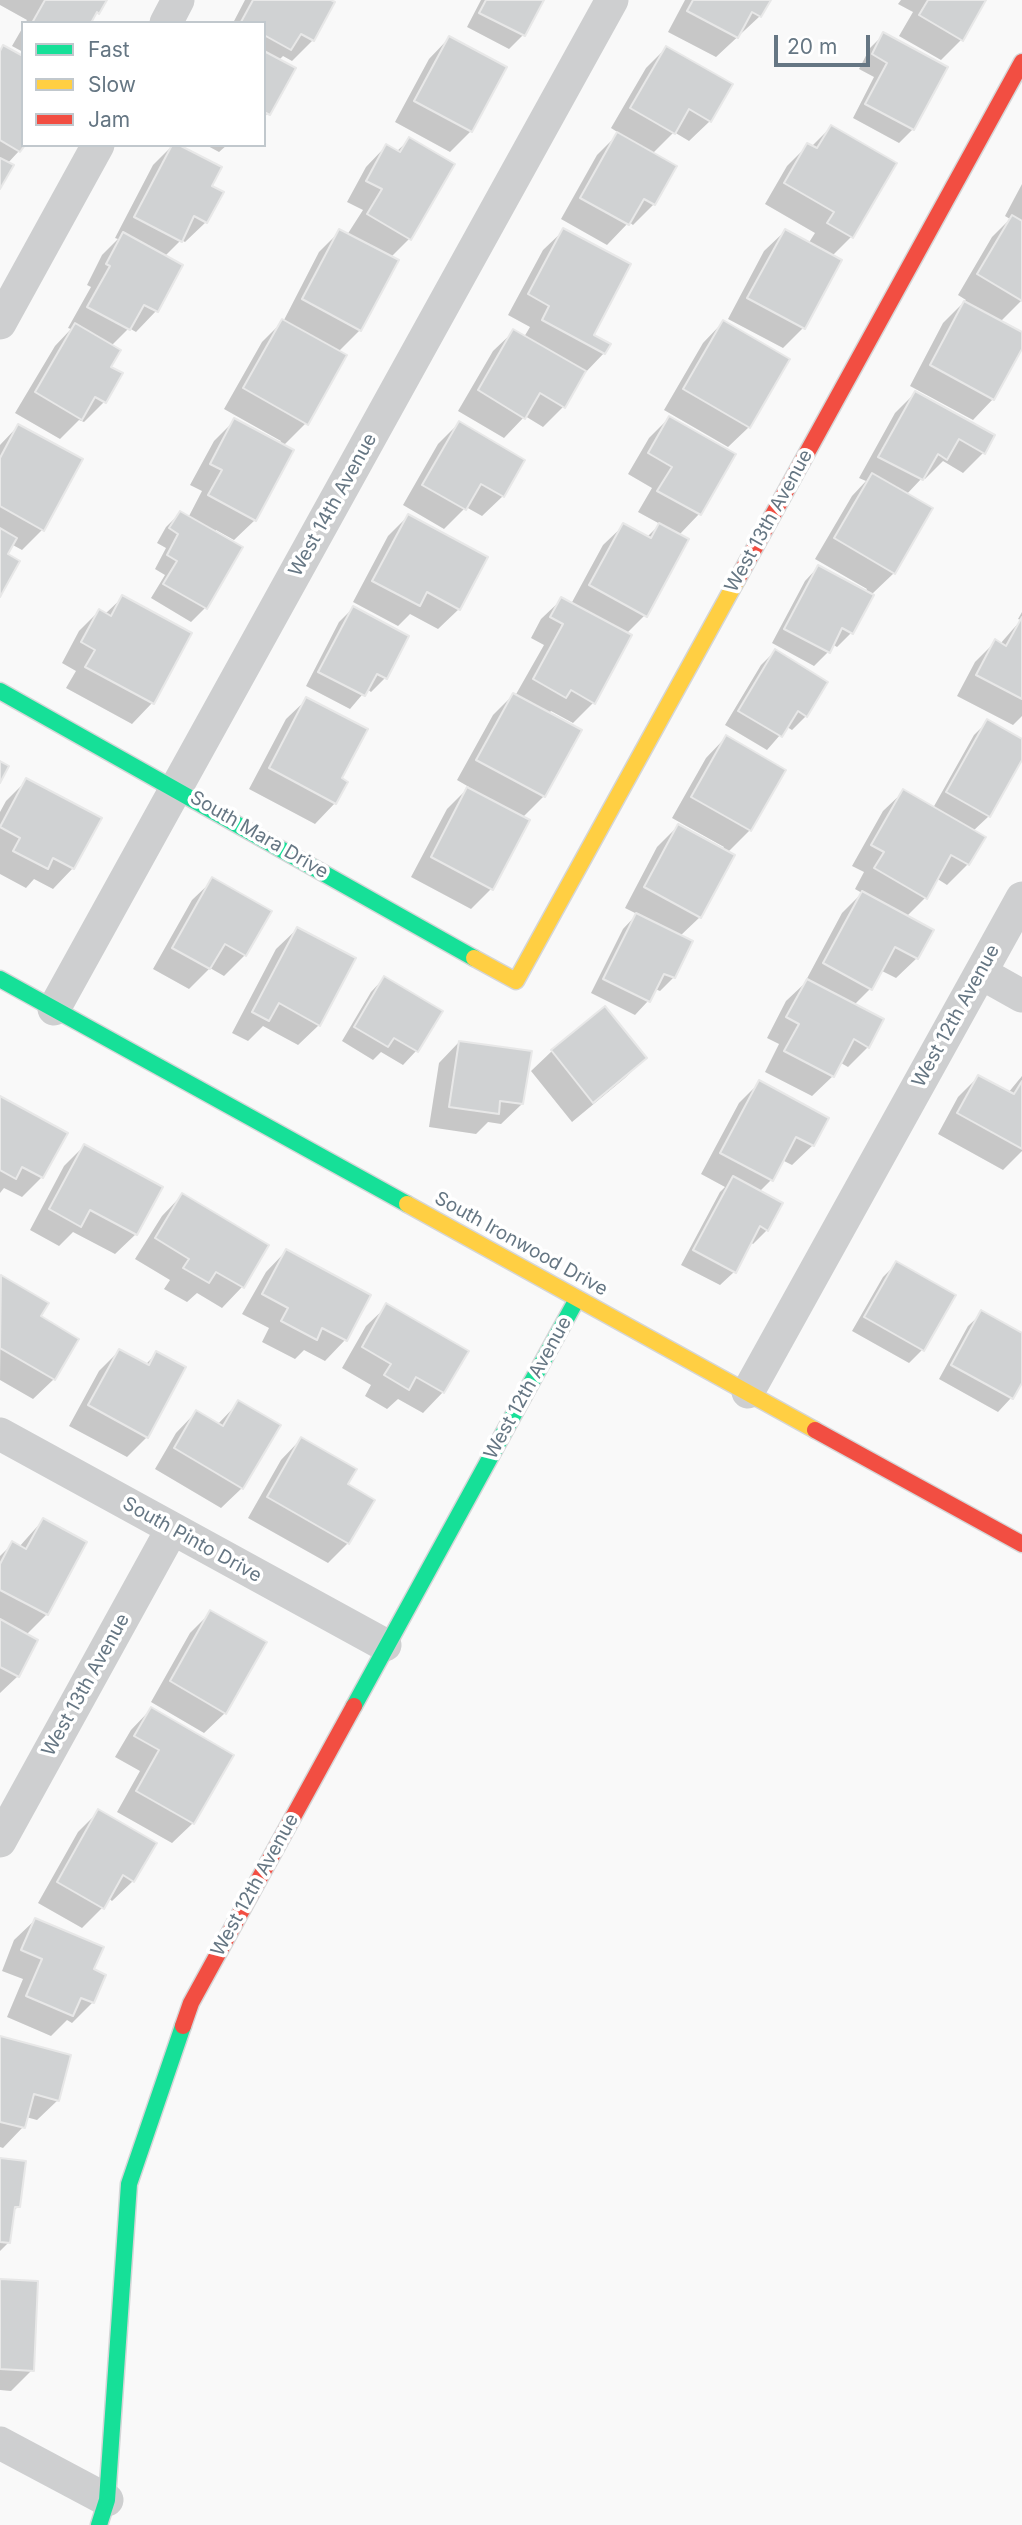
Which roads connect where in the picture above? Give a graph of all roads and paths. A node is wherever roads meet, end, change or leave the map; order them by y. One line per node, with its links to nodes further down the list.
1 (178, 0): 3 (street)
2 (612, 0): 8 (street, West 14th Avenue)
3 (167, 21)
4 (1022, 62): 12 (street, West 13th Avenue)
5 (97, 147): 6 (street)
6 (0, 323)
7 (0, 691): 8 (street, South Mara Drive)
8 (177, 789): 12 (street, South Mara Drive); 14 (street, West 14th Avenue)
9 (1022, 898): 10 (street, West 12th Avenue)
10 (981, 973): 13 (street); 16 (street, West 12th Avenue)
11 (0, 979): 14 (street, South Ironwood Drive)
12 (516, 981)
13 (1022, 996)
14 (54, 1009): 15 (street, South Ironwood Drive)
15 (578, 1299): 16 (street, South Ironwood Drive); 20 (street, West 12th Avenue)
16 (748, 1392): 19 (street, South Ironwood Drive)
17 (0, 1434): 18 (street, South Pinto Drive)
18 (172, 1529): 20 (street, South Pinto Drive); 21 (street, West 13th Avenue)
19 (1022, 1544)
20 (385, 1645): 23 (street, West 12th Avenue)
21 (0, 1841)
22 (0, 2443): 23 (street)
23 (103, 2513)

